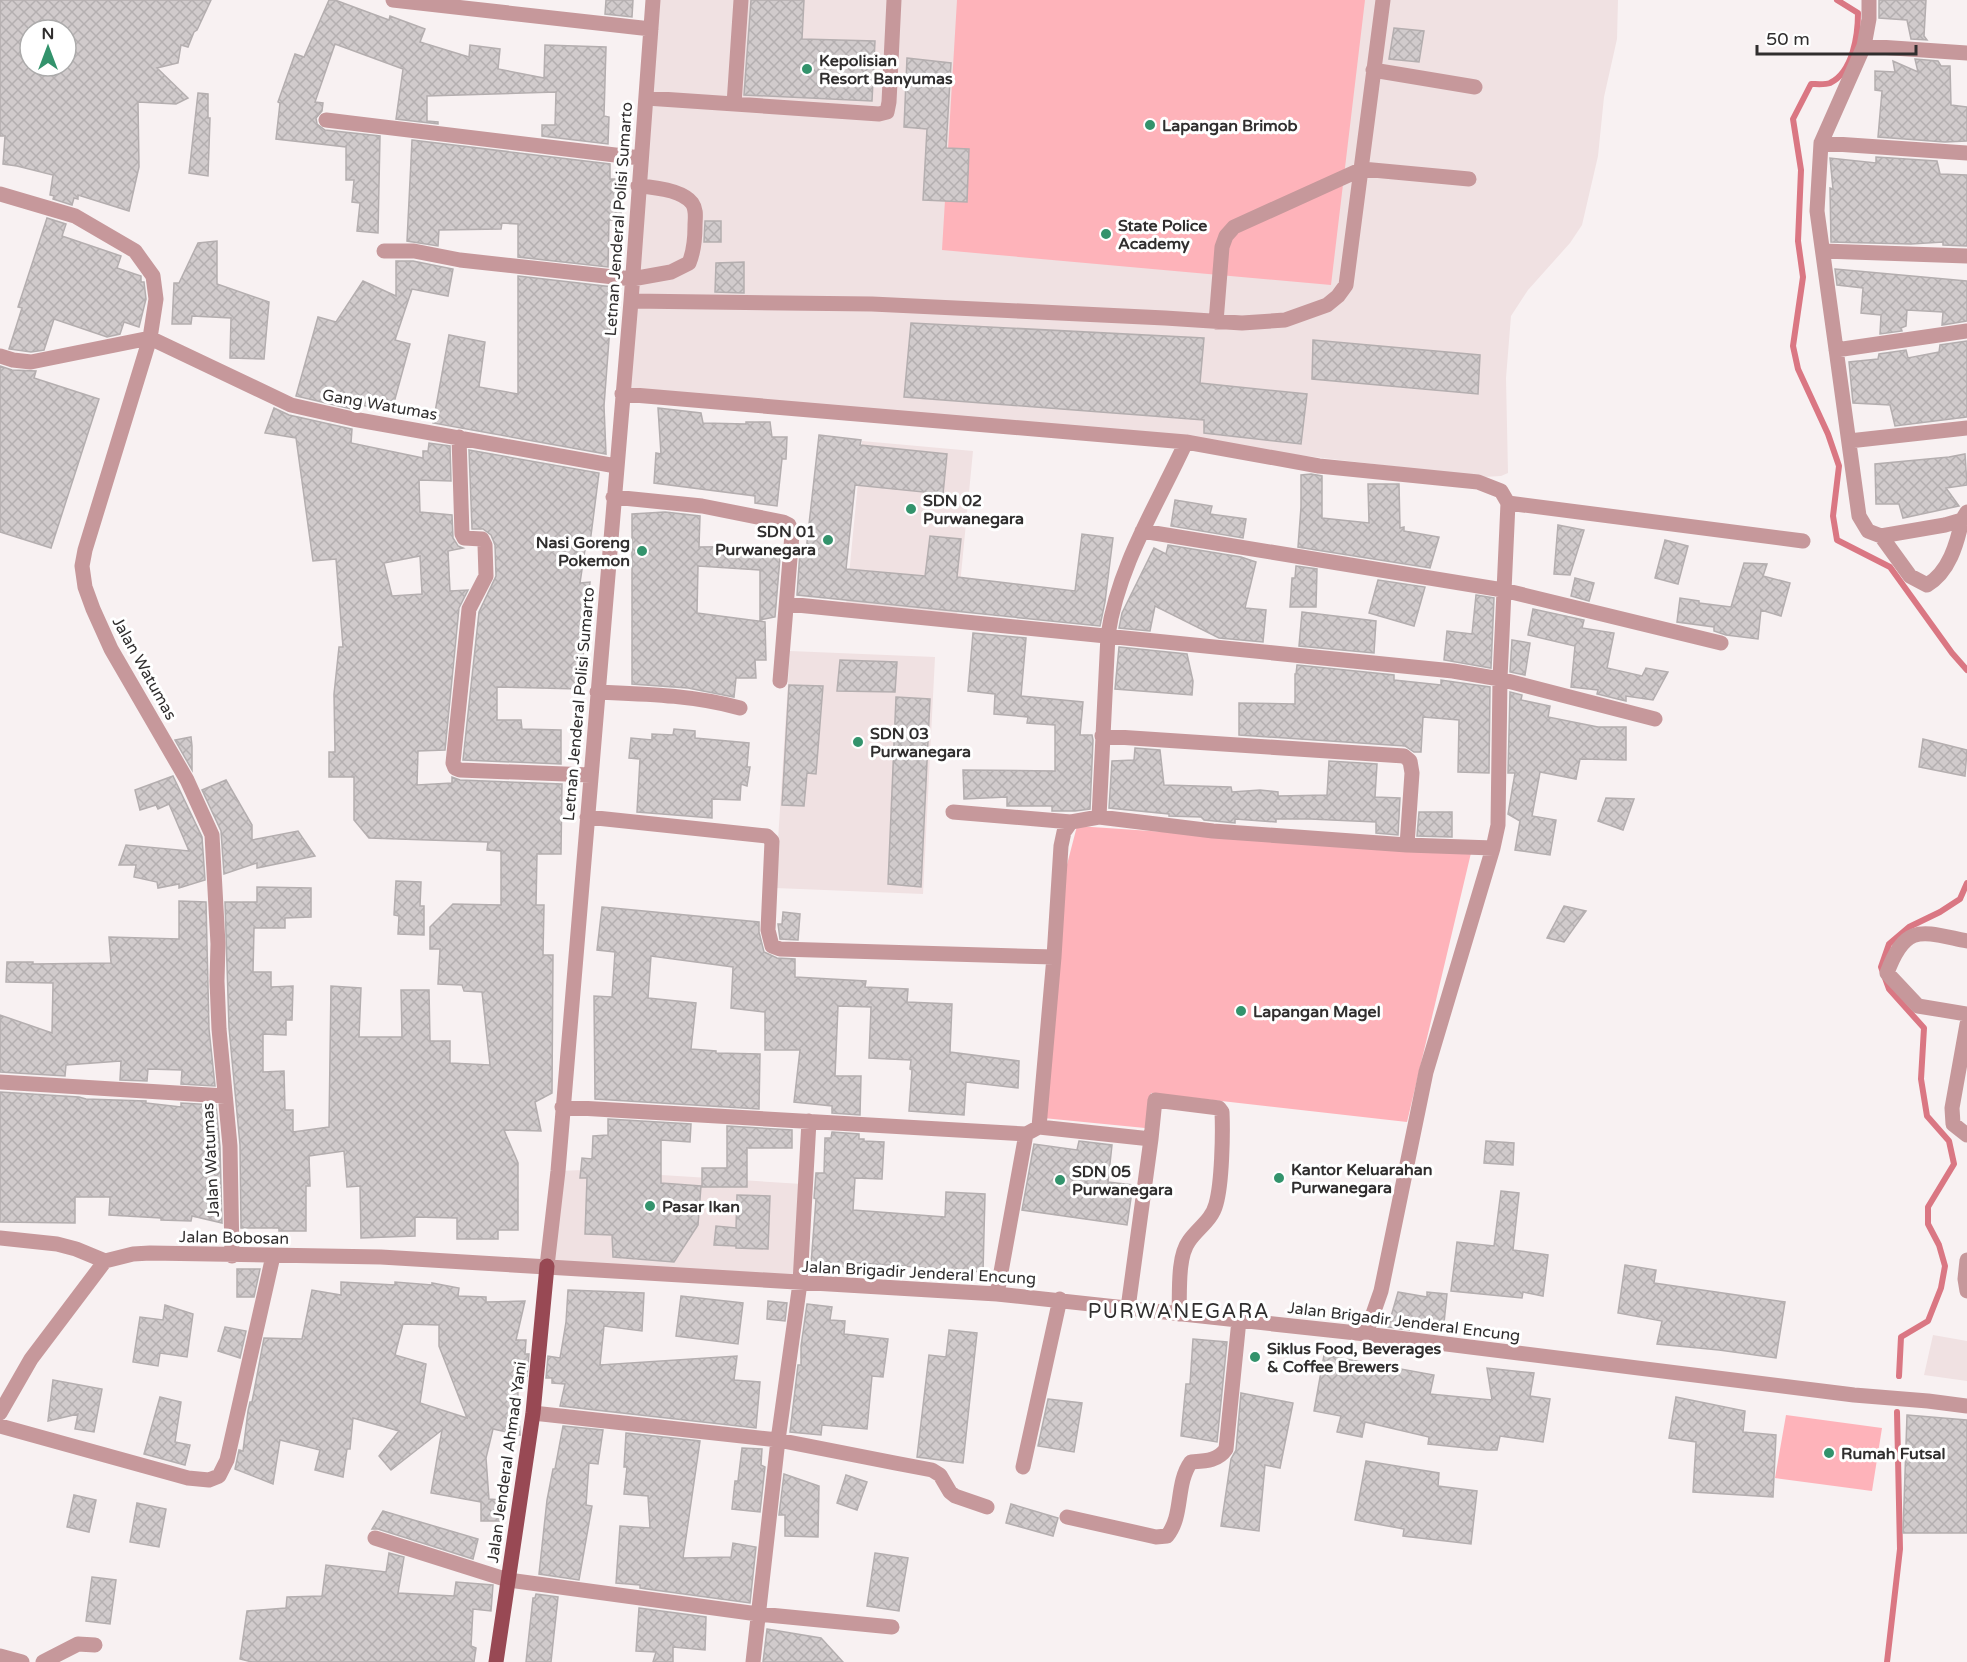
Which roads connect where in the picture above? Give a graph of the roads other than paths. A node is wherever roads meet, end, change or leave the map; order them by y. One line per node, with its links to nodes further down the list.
1 (393, 0): 7 (street)
2 (653, 0): 7 (street, Letnan Jenderal Polisi Sumarto)
3 (741, 0): 13 (street)
4 (894, 0): 13 (street)
5 (1383, 0): 10 (street)
6 (1869, 0): 8 (street)
7 (651, 29): 12 (street, Letnan Jenderal Polisi Sumarto)
8 (1864, 46): 9 (street); 15 (street)
9 (1967, 53)
10 (1373, 70): 11 (street); 18 (street)
11 (1475, 87)
12 (646, 98): 13 (street); 17 (street, Letnan Jenderal Polisi Sumarto)
13 (734, 104)
14 (326, 120): 17 (street)
15 (1821, 143): 16 (street); 23 (street)
16 (1967, 153)
17 (640, 158): 20 (street, Letnan Jenderal Polisi Sumarto)
18 (1362, 169): 19 (street); 27 (street); 27 (street)
19 (1469, 179)
20 (638, 186): 25 (street, Letnan Jenderal Polisi Sumarto); 25 (street)
21 (0, 194): 29 (street, Jalan Watumas)
22 (384, 251): 25 (street)
23 (1823, 251): 24 (street); 30 (street)
24 (1967, 256)
25 (632, 279): 26 (street, Letnan Jenderal Polisi Sumarto)
26 (631, 301): 27 (street); 32 (street, Letnan Jenderal Polisi Sumarto)
27 (1216, 322)
28 (1967, 332): 30 (street)
29 (150, 338): 31 (street); 34 (street, Gang Watumas); 66 (street, Jalan Watumas)
30 (1836, 350): 35 (street)
31 (0, 356)
32 (622, 394): 36 (street); 37 (street, Letnan Jenderal Polisi Sumarto)
33 (1967, 428): 35 (street)
34 (459, 437): 37 (street, Gang Watumas); 54 (street)
35 (1849, 441): 42 (street)
36 (1186, 442): 39 (street); 41 (street)
37 (616, 465): 38 (street, Letnan Jenderal Polisi Sumarto)
38 (613, 497): 45 (street); 50 (street, Letnan Jenderal Polisi Sumarto)
39 (1508, 503): 43 (street); 44 (street)
40 (1964, 516): 42 (street); 42 (street)
41 (1142, 531): 44 (street); 46 (street)
42 (1881, 536)
43 (1803, 541)
44 (1503, 590): 47 (street); 48 (street)
45 (787, 604): 46 (street); 49 (street)
46 (1108, 635): 48 (street); 53 (street)
47 (1721, 643)
48 (1500, 679): 52 (street); 60 (street)
49 (780, 681)
50 (597, 692): 51 (street); 54 (street, Letnan Jenderal Polisi Sumarto)
51 (740, 708)
52 (1655, 719)
53 (1102, 736): 57 (street); 59 (street)
54 (590, 775): 56 (street, Letnan Jenderal Polisi Sumarto)
55 (953, 812): 58 (street)
56 (587, 817): 62 (street); 67 (street, Letnan Jenderal Polisi Sumarto)
57 (1099, 817): 58 (street); 59 (street)
58 (1071, 822): 62 (street)
59 (1407, 845): 60 (street)
60 (1493, 848): 85 (street)
61 (1967, 941): 63 (street)
62 (1054, 957): 69 (street)
63 (1967, 1014)
64 (1967, 1024): 70 (street)
65 (0, 1082): 66 (street)
66 (225, 1096): 73 (street, Jalan Watumas)
67 (562, 1107): 68 (street); 77 (street, Letnan Jenderal Polisi Sumarto)
68 (809, 1122): 69 (street); 78 (street)
69 (1032, 1131): 71 (street); 80 (street)
70 (1967, 1135)
71 (1151, 1139): 82 (street); 83 (street)
72 (0, 1238): 76 (street)
73 (232, 1256): 74 (street, Jalan Bobosan); 76 (street, Jalan Bobosan)
74 (273, 1256): 77 (street, Jalan Bobosan); 89 (street)
75 (1967, 1260): 79 (street)
76 (105, 1261): 87 (street)
77 (547, 1266): 78 (street, Jalan Brigadir Jenderal Encung); 88 (main road, Jalan Jenderal Ahmad Yani)
78 (800, 1283): 80 (street, Jalan Brigadir Jenderal Encung); 90 (street)
79 (1967, 1291)
80 (997, 1294): 81 (street, Jalan Brigadir Jenderal Encung)
81 (1060, 1299): 82 (street, Jalan Brigadir Jenderal Encung); 91 (street)
82 (1128, 1308): 83 (street, Jalan Brigadir Jenderal Encung)
83 (1179, 1314): 84 (street, Jalan Brigadir Jenderal Encung)
84 (1239, 1320): 85 (street, Jalan Brigadir Jenderal Encung); 93 (street)
85 (1366, 1334): 86 (street, Jalan Brigadir Jenderal Encung)
86 (1967, 1406)
87 (0, 1413)
88 (533, 1413): 90 (street); 95 (main road, Jalan Jenderal Ahmad Yani)
89 (0, 1426)
90 (778, 1440): 92 (street); 96 (street)
91 (1023, 1467)
92 (987, 1507)
93 (1067, 1517)
94 (375, 1538): 95 (street)
95 (508, 1580): 96 (street); 102 (main road, Jalan Jenderal Ahmad Yani)
96 (758, 1614): 97 (street); 103 (street)
97 (892, 1627)
98 (95, 1645): 101 (street)
99 (0, 1656): 100 (street)
100 (22, 1662)
101 (43, 1662)
102 (496, 1662)
103 (753, 1662)

